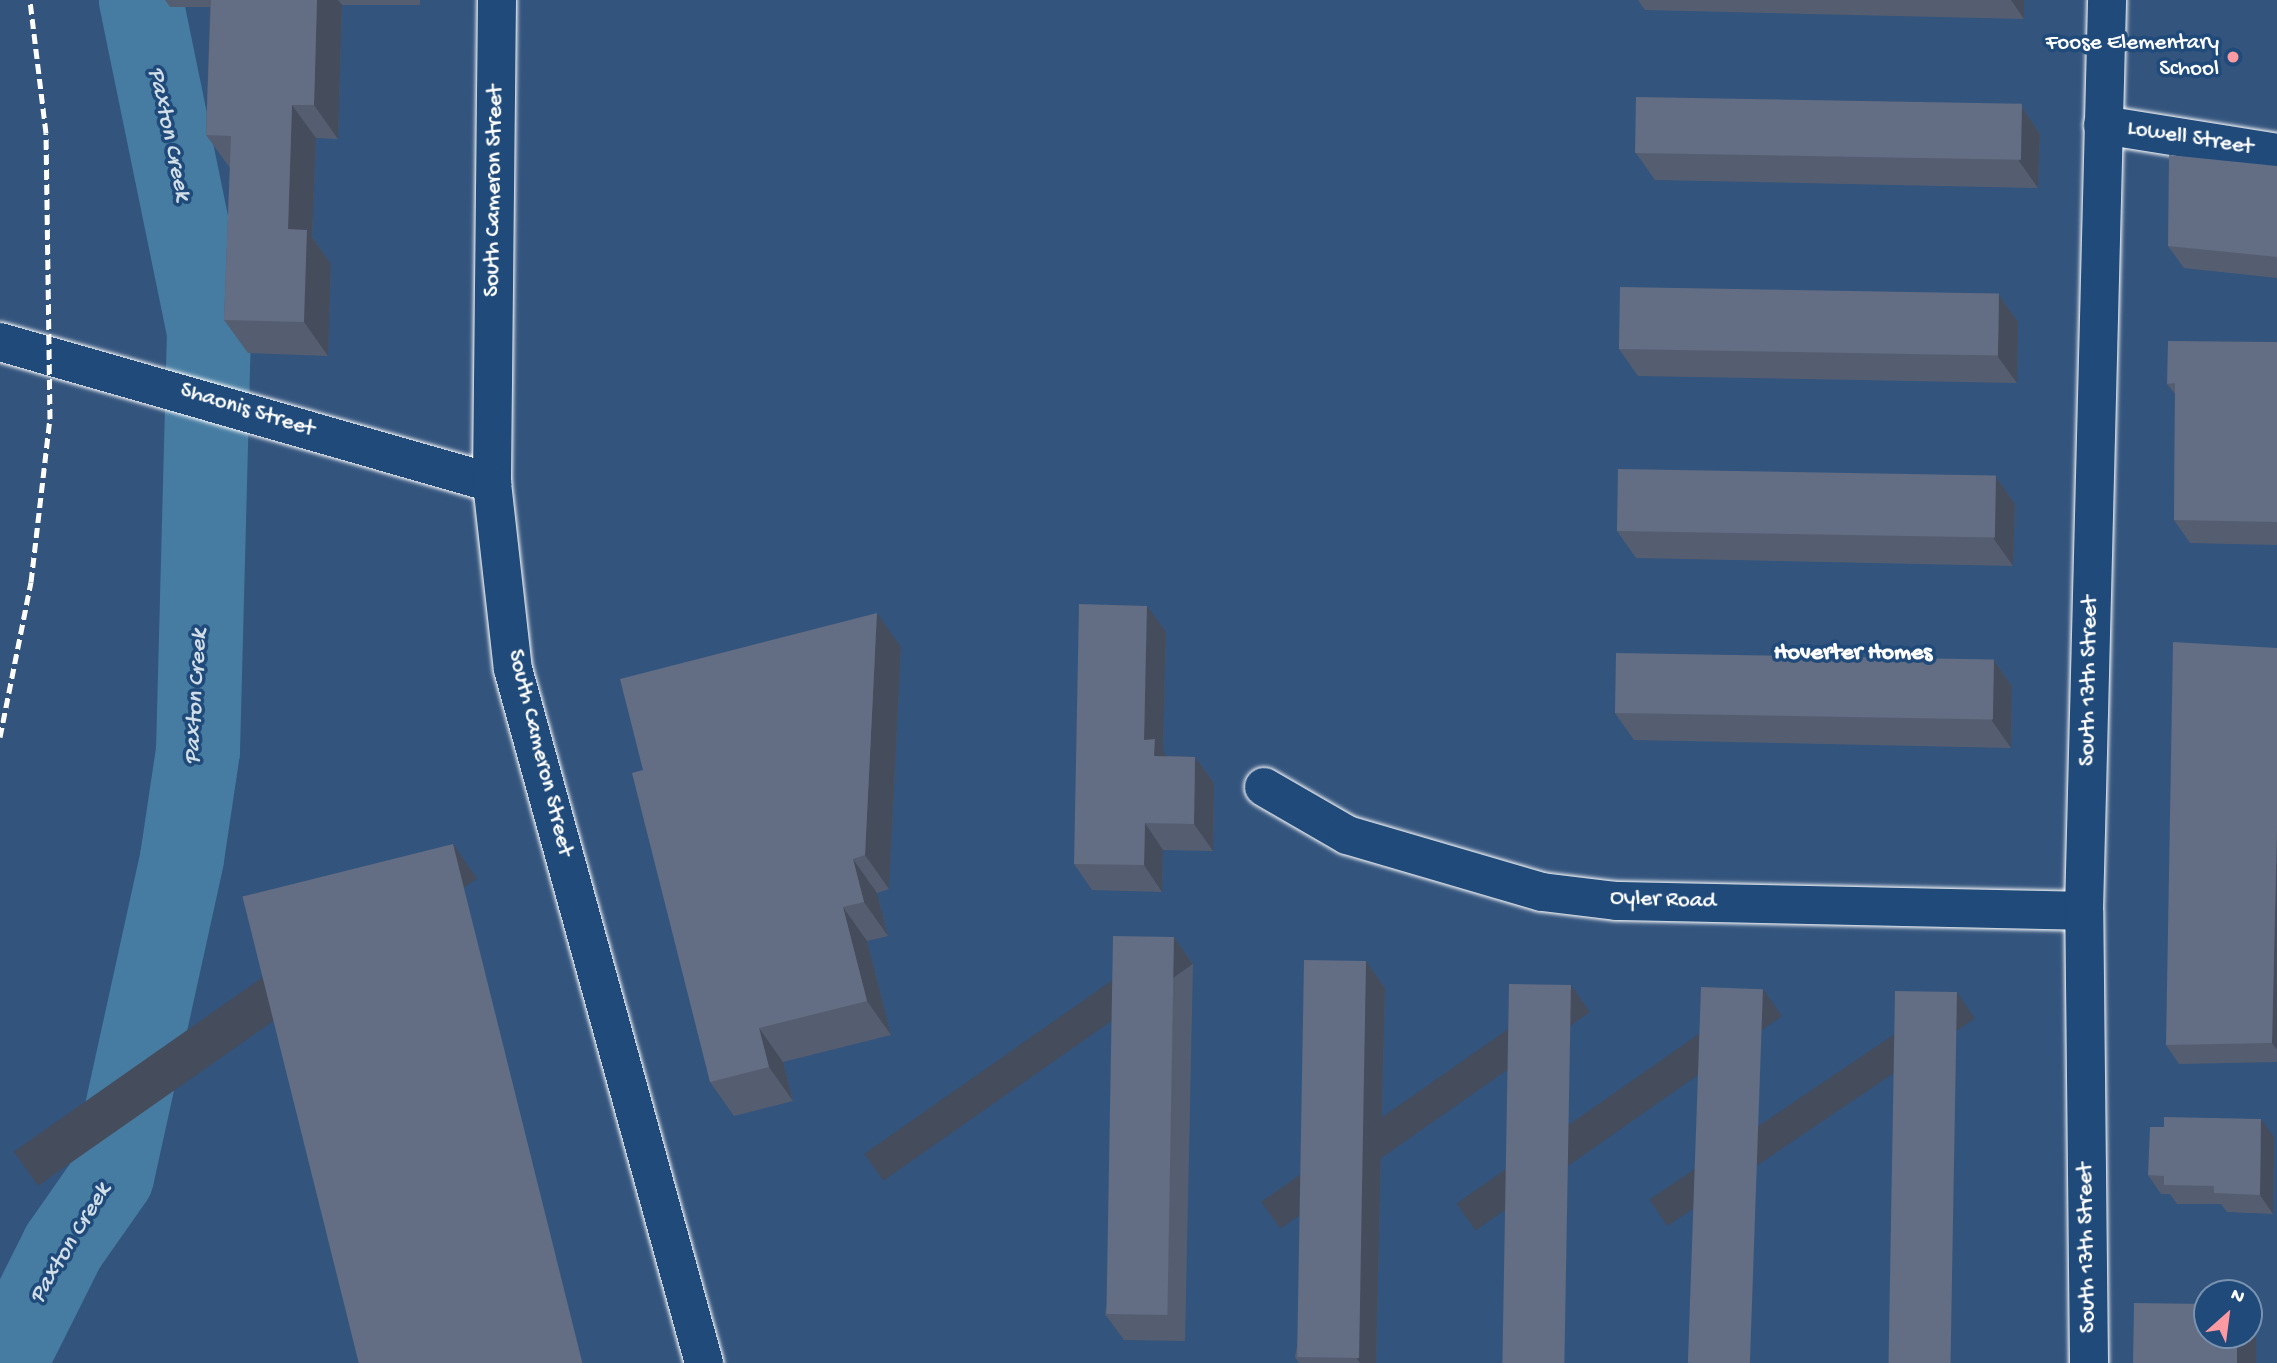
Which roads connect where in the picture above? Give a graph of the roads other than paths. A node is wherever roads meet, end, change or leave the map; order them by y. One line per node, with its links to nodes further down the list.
1 (497, 0): 6 (street, South Cameron Street)
2 (2107, 0): 3 (street, South 13th Street)
3 (2104, 125): 4 (street, Lowell Street); 8 (street, South 13th Street)
4 (2277, 153)
5 (0, 342): 6 (street, Shaonis Street)
6 (492, 483): 9 (street, South Cameron Street)
7 (1264, 787): 8 (street, Oyler Road)
8 (2084, 911): 10 (street, South 13th Street)
9 (704, 1363)
10 (2090, 1363)

